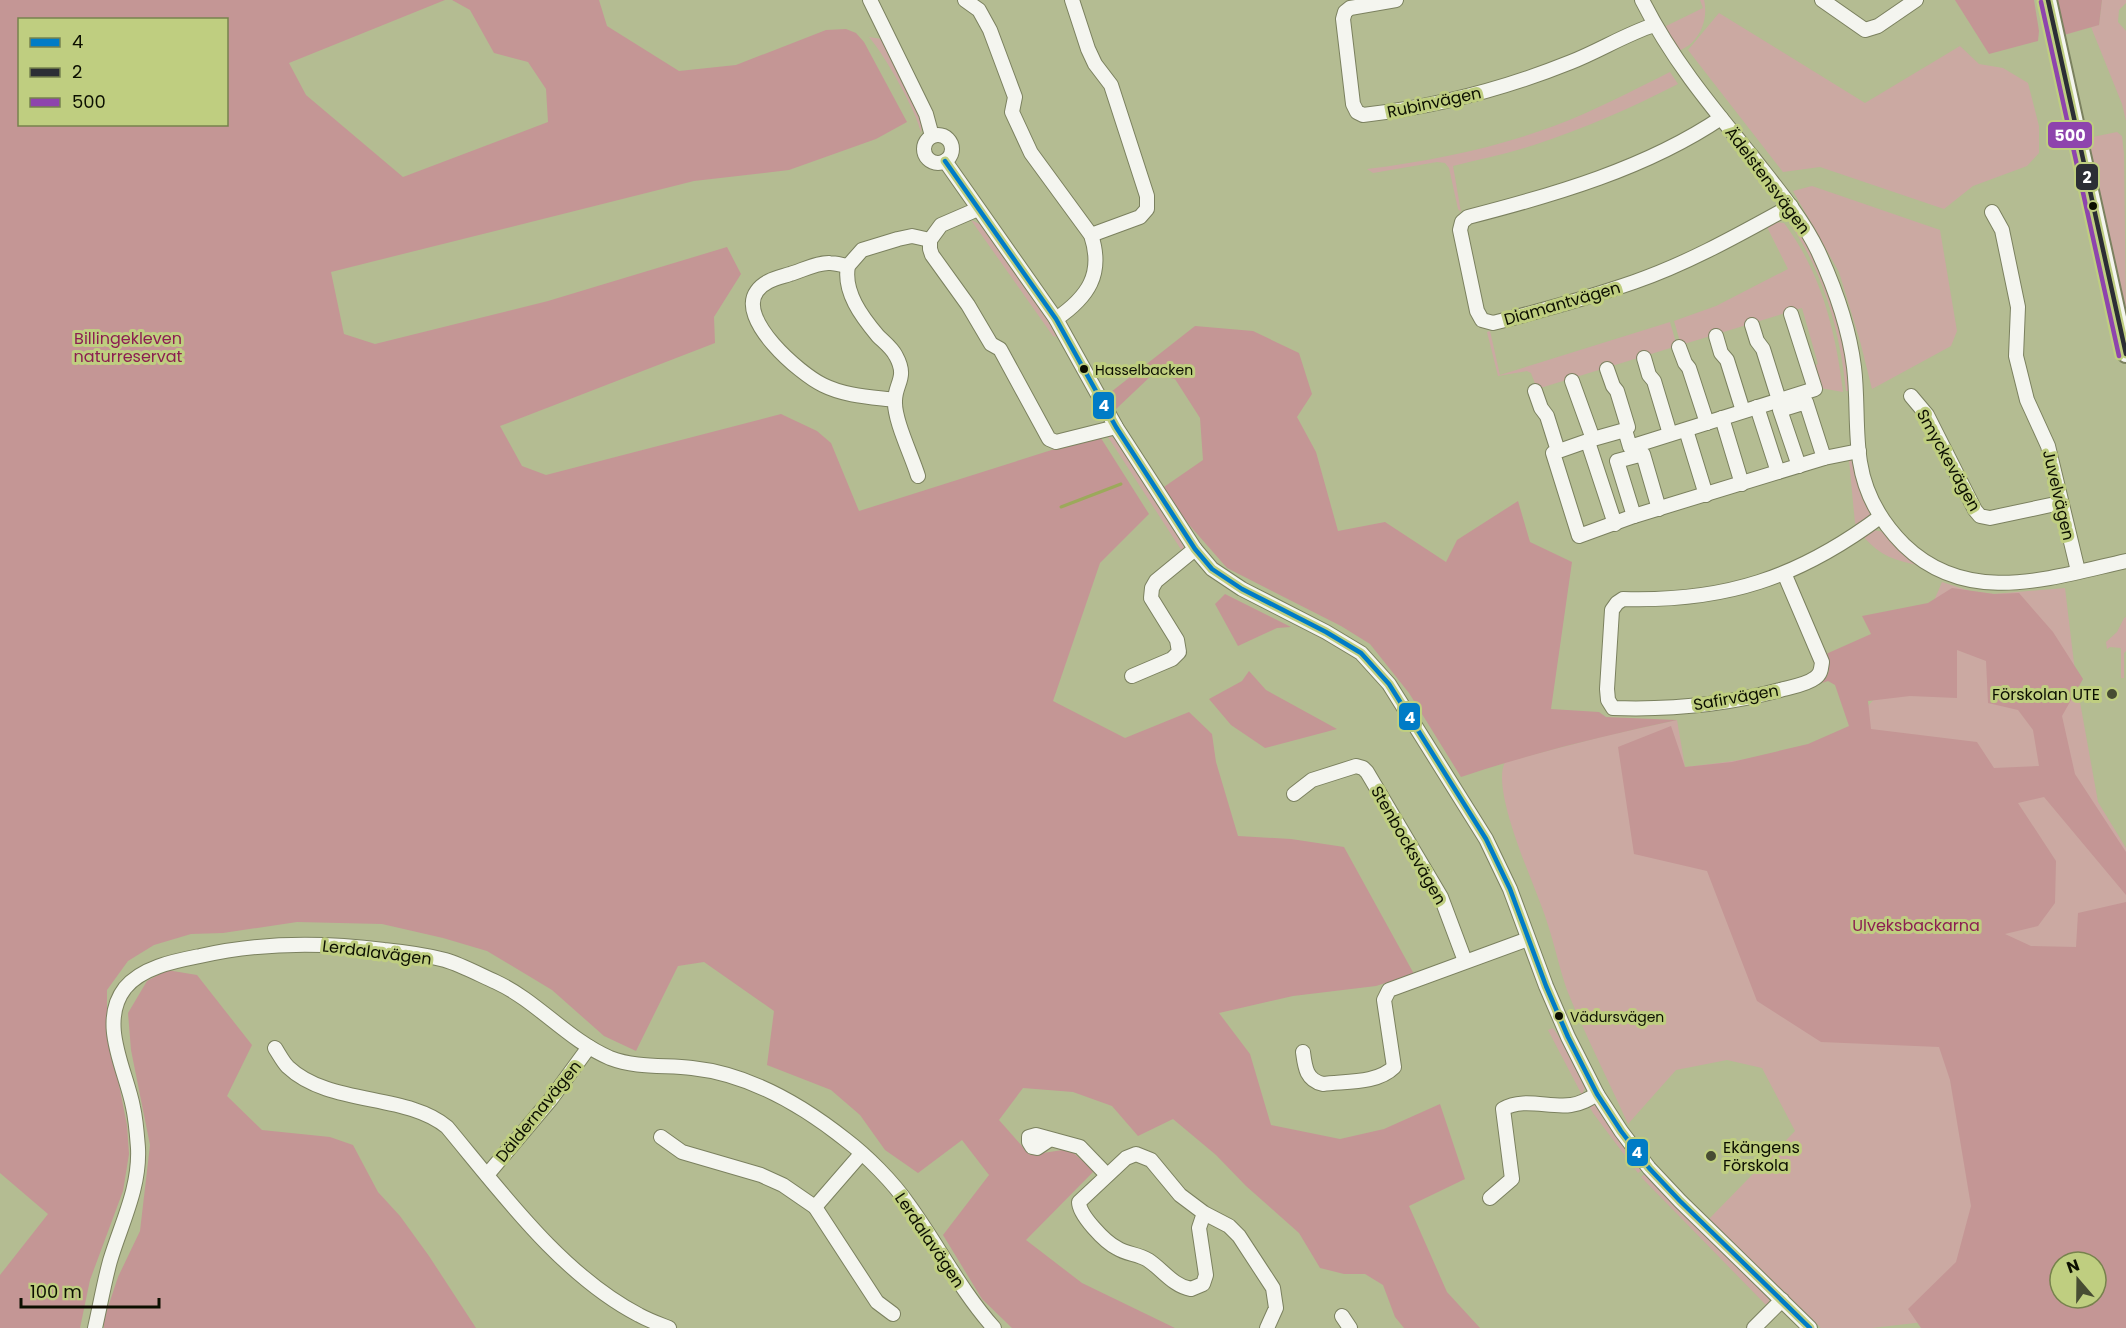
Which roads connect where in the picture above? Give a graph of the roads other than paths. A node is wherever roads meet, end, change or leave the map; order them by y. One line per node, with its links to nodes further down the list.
1 (870, 0): 12 (street)
2 (965, 0): 14 (street)
3 (1072, 0): 14 (street)
4 (1396, 0): 9 (street, Rubinvägen)
5 (1642, 0): 9 (street, Ädelstensvägen)
6 (1822, 0): 7 (street)
7 (1916, 0)
8 (2048, 0): 22 (main road)
9 (1654, 25): 10 (street, Ädelstensvägen)
10 (1721, 118): 11 (street, Ädelstensvägen); 11 (street, Diamantvägen)
11 (1791, 206): 40 (street, Ädelstensvägen)
12 (978, 210): 15 (street); 18 (street)
13 (1992, 212): 48 (street, Juvelvägen)
14 (1091, 236): 18 (street)
15 (930, 240): 16 (street); 34 (street)
16 (848, 266): 28 (street); 28 (street)
17 (1791, 314): 29 (street)
18 (1056, 319): 34 (street)
19 (1752, 325): 29 (street)
20 (1716, 336): 31 (street)
21 (1679, 346): 33 (street)
22 (2126, 354)
23 (1644, 358): 37 (street)
24 (1607, 369): 35 (street)
25 (1572, 381): 38 (street)
26 (1535, 391): 39 (street)
27 (1911, 396): 48 (street, Smyckevägen)
28 (895, 400): 45 (street)
29 (1787, 401): 30 (street); 42 (street); 43 (street)
30 (1757, 407): 31 (street); 44 (street)
31 (1743, 411): 32 (street)
32 (1722, 418): 33 (street); 46 (street)
33 (1707, 423): 36 (street)
34 (1116, 427): 53 (street)
35 (1626, 430): 38 (street); 41 (street)
36 (1686, 430): 37 (street); 47 (street)
37 (1670, 434): 41 (street)
38 (1591, 440): 39 (street); 52 (street)
39 (1558, 451): 52 (street)
40 (1858, 451): 42 (street); 51 (street, Ädelstensvägen)
41 (1632, 452): 49 (street); 50 (street)
42 (1824, 458): 43 (street)
43 (1798, 466): 44 (street)
44 (1778, 472): 46 (street)
45 (918, 476)
46 (1742, 484): 47 (street)
47 (1706, 495): 49 (street)
48 (2060, 503): 55 (street, Juvelvägen)
49 (1659, 509): 50 (street)
50 (1634, 516): 52 (street)
51 (1880, 517): 55 (street, Ädelstensvägen); 56 (street)
52 (1615, 524)
53 (1195, 549): 57 (street); 59 (street)
54 (2126, 561): 55 (street, Ädelstensvägen)
55 (2078, 571)
56 (1784, 573): 56 (street, Safirvägen)
57 (1132, 676)
58 (1294, 794): 60 (street, Stenbocksvägen)
59 (1528, 939): 60 (street); 64 (street)
60 (1465, 961): 63 (street)
61 (589, 1047): 67 (street, Lerdalavägen); 68 (street, Däldernavägen); 76 (street, Lerdalavägen)
62 (276, 1048): 68 (street, Däldernavägen)
63 (1303, 1052)
64 (1597, 1094): 70 (street); 73 (street)
65 (662, 1137): 71 (street)
66 (1049, 1140): 69 (street)
67 (861, 1154): 71 (street); 78 (street, Lerdalavägen)
68 (487, 1175): 77 (street, Däldernavägen)
69 (1107, 1175): 72 (street); 72 (street)
70 (1490, 1198)
71 (815, 1207): 74 (street)
72 (1204, 1213): 79 (street)
73 (1782, 1300): 81 (street); 82 (street)
74 (893, 1314)
75 (1342, 1316): 80 (street)
76 (95, 1328)
77 (669, 1328)
78 (994, 1328)
79 (1267, 1328)
80 (1350, 1328)
81 (1754, 1328)
82 (1810, 1328)

